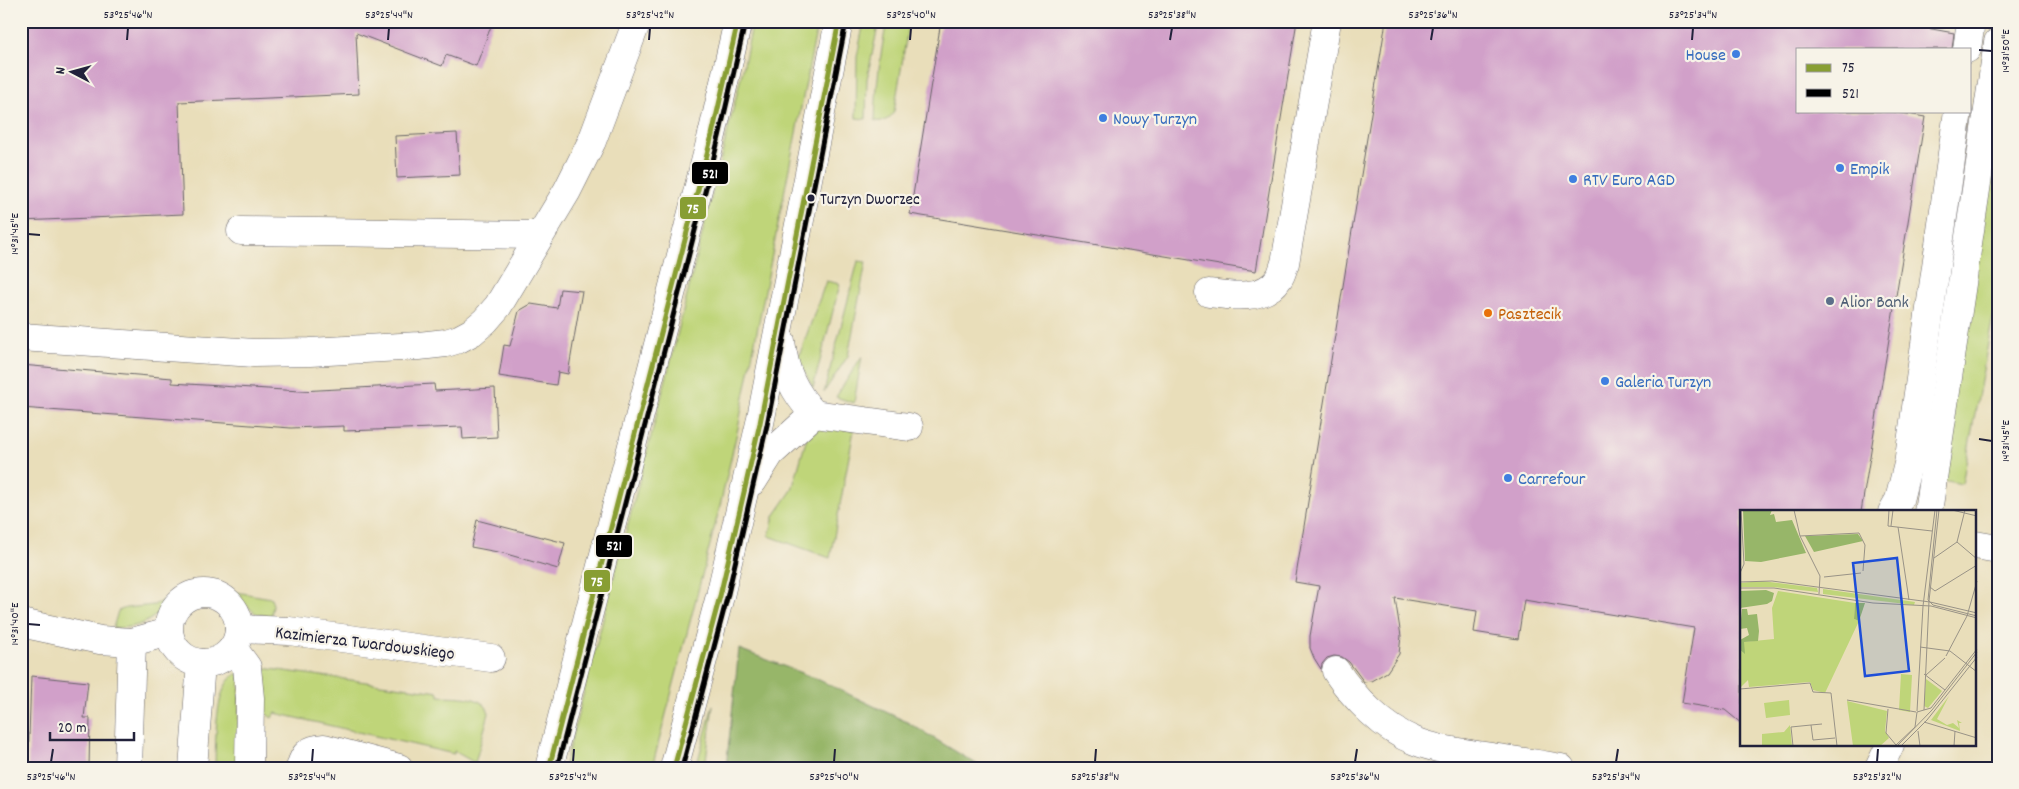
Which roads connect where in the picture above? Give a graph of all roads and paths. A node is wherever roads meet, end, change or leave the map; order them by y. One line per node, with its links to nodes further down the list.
1 (637, 21): 10 (street)
2 (738, 21): 34 (street)
3 (839, 21): 12 (street)
4 (1327, 21): 11 (street)
5 (1971, 21): 7 (street)
6 (1998, 42): 18 (street)
7 (1967, 48)
8 (1958, 112): 17 (street)
9 (241, 231): 10 (street)
10 (539, 235): 13 (street)
11 (1209, 293)
12 (783, 310): 14 (street); 16 (street)
13 (21, 337)
14 (814, 414): 15 (street); 16 (street)
15 (909, 427)
16 (742, 508): 35 (street)
17 (1893, 510)
18 (1928, 510)
19 (1976, 545): 20 (street)
20 (1998, 549)
21 (21, 623): 24 (street)
22 (169, 632): 23 (street); 24 (street); 26 (street)
23 (236, 638): 25 (street, Kazimierza Twardowskiego); 26 (street); 31 (street)
24 (132, 642): 29 (street)
25 (491, 658)
26 (201, 663): 30 (street)
27 (1336, 670): 36 (street)
28 (1890, 746): 37 (street)
29 (128, 768)
30 (193, 768)
31 (249, 768)
32 (300, 768): 33 (street)
33 (399, 768)
34 (549, 768)
35 (674, 768)
36 (1561, 768)
37 (1879, 768)

